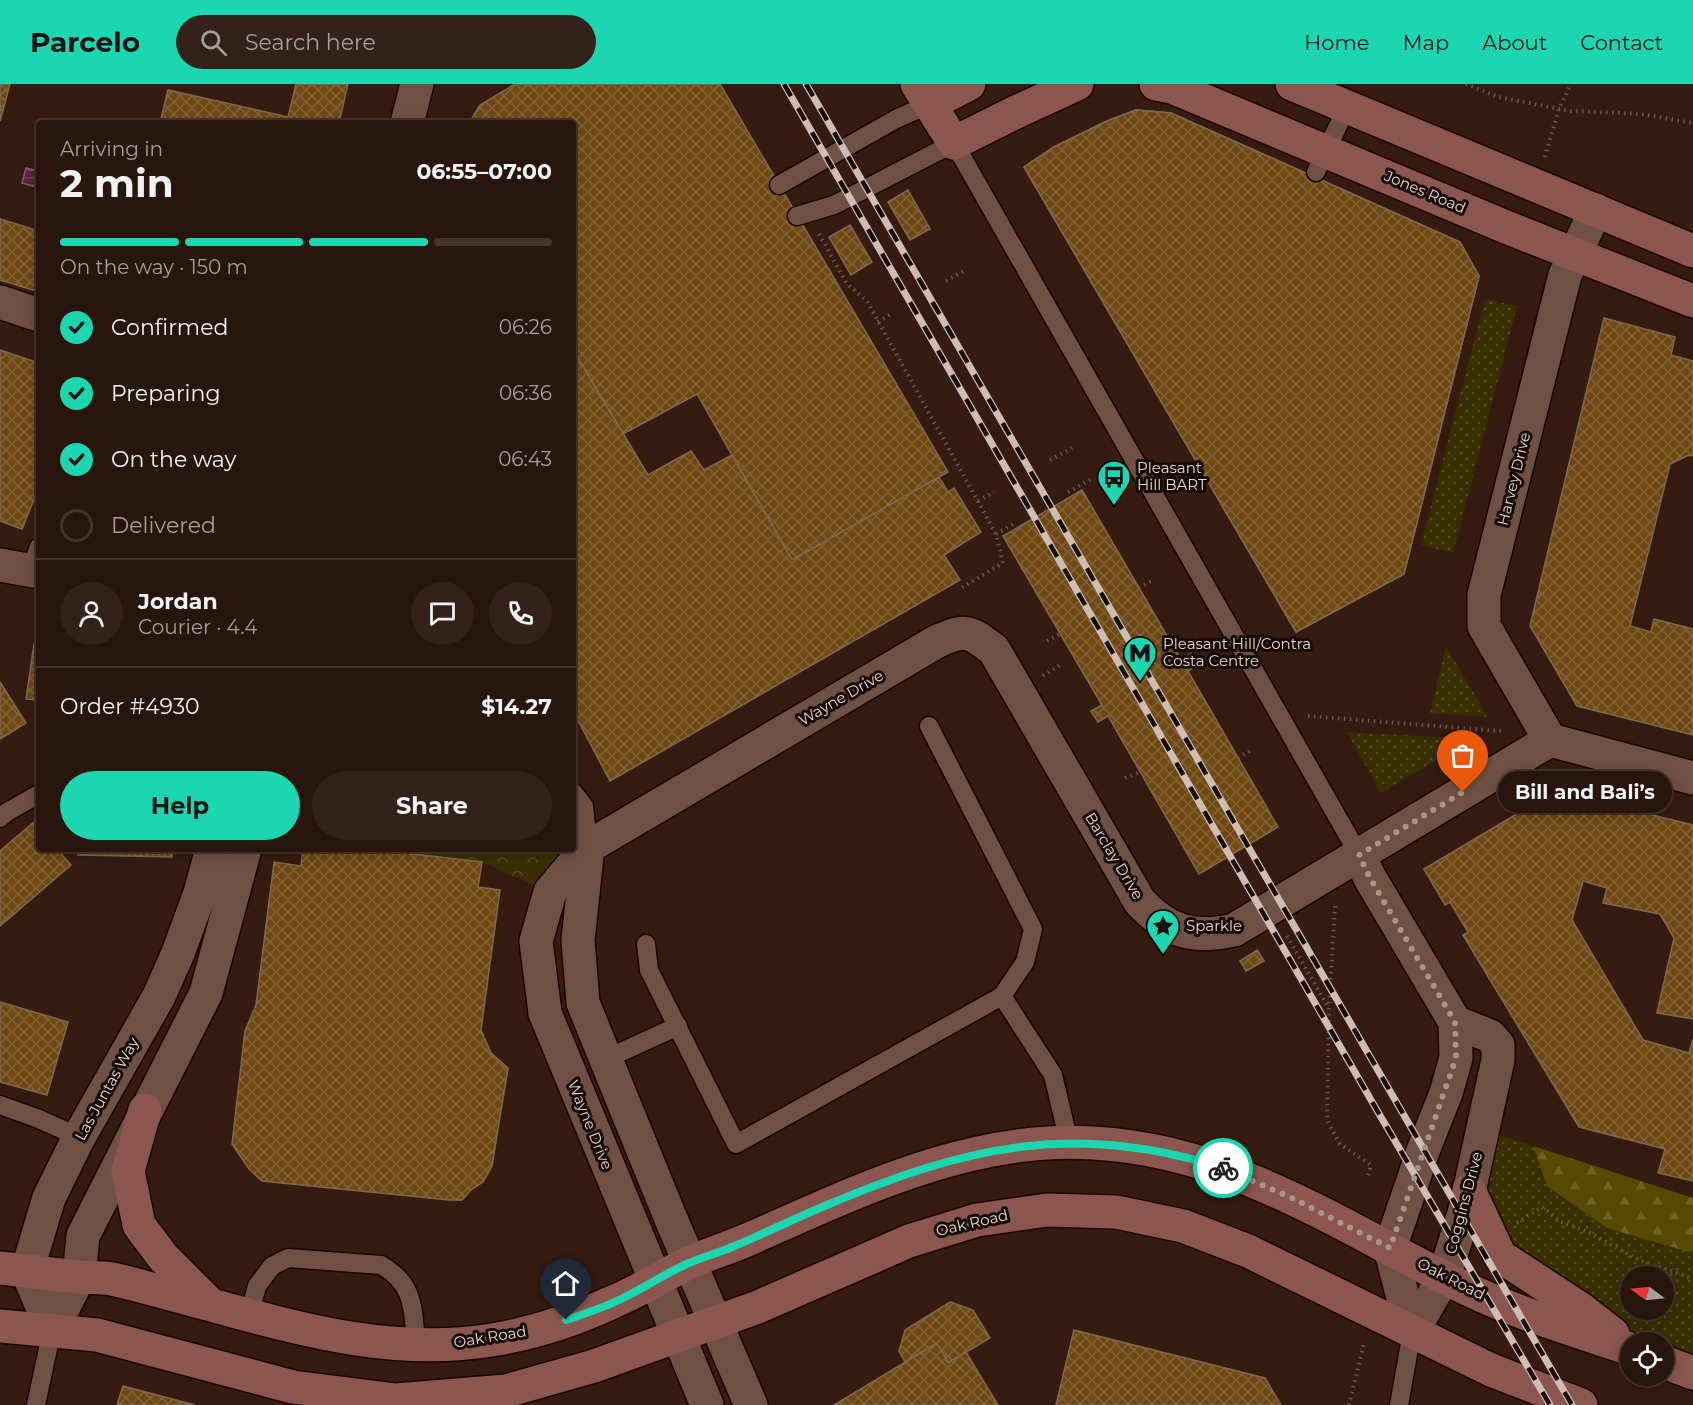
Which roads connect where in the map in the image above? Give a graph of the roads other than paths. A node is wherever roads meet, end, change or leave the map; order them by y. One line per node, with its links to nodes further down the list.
1 (417, 84): 8 (street)
2 (969, 84): 6 (main road)
3 (1077, 84): 9 (main road)
4 (1156, 84): 10 (main road, Jones Road)
5 (1292, 84): 7 (main road)
6 (924, 94): 9 (main road); 11 (lane)
7 (1347, 107): 10 (lane); 12 (main road)
8 (408, 120)
9 (954, 143): 13 (lane); 29 (lane)
10 (1321, 161): 15 (main road, Jones Road)
11 (779, 185)
12 (1596, 210): 14 (main road); 15 (street, Harvey Drive)
13 (802, 214)
14 (1693, 251)
15 (1575, 254): 16 (main road, Jones Road); 21 (street, Harvey Drive)
16 (1693, 301)
17 (0, 302): 18 (street)
18 (36, 314)
19 (972, 634): 26 (street, Wayne Drive); 29 (street, Barclay Drive)
20 (928, 726): 31 (lane)
21 (1550, 740): 22 (street); 29 (street, Barclay Drive)
22 (1693, 778)
23 (36, 796): 25 (lane)
24 (576, 796): 26 (lane)
25 (0, 818)
26 (588, 847): 34 (street); 45 (street, Wayne Drive)
27 (211, 852): 37 (street, Las Juntas Way)
28 (244, 852): 36 (street)
29 (1359, 855): 32 (street)
30 (646, 944): 33 (lane)
31 (1002, 996): 33 (lane); 38 (lane)
32 (1455, 1022): 39 (street, Coggins Drive); 40 (street)
33 (678, 1026): 34 (lane)
34 (606, 1059): 41 (street)
35 (0, 1105): 37 (lane)
36 (145, 1110): 43 (street); 46 (main road)
37 (79, 1137): 42 (street, Las Juntas Way)
38 (1069, 1142): 40 (main road, Oak Road); 41 (main road, Oak Road)
39 (1469, 1190): 44 (street, Coggins Drive); 53 (main road)
40 (1390, 1248): 44 (main road, Oak Road); 51 (street)
41 (689, 1263): 45 (main road, Oak Road); 48 (street)
42 (14, 1270): 43 (main road, Oak Road); 50 (street)
43 (79, 1277): 46 (main road, Oak Road); 50 (street)
44 (1444, 1277): 51 (street, Coggins Drive); 55 (main road, Oak Road)
45 (655, 1281): 52 (street, Wayne Drive); 54 (main road, Oak Road)
46 (211, 1305): 47 (main road, Oak Road)
47 (249, 1315): 54 (main road, Oak Road); 54 (lane)
48 (714, 1322): 51 (main road, Oak Road); 52 (main road, Oak Road); 61 (street)
49 (0, 1326): 50 (main road, Oak Road)
50 (52, 1330): 52 (main road, Oak Road); 59 (lane)
51 (1412, 1332): 58 (main road, Oak Road); 62 (lane)
52 (677, 1335): 60 (street, Wayne Drive)
53 (1620, 1341)
54 (416, 1345)
55 (1620, 1346)
56 (1674, 1366): 57 (main road)
57 (1693, 1373)
58 (1563, 1402)
59 (36, 1405)
60 (707, 1405)
61 (751, 1405)
62 (1399, 1405)

